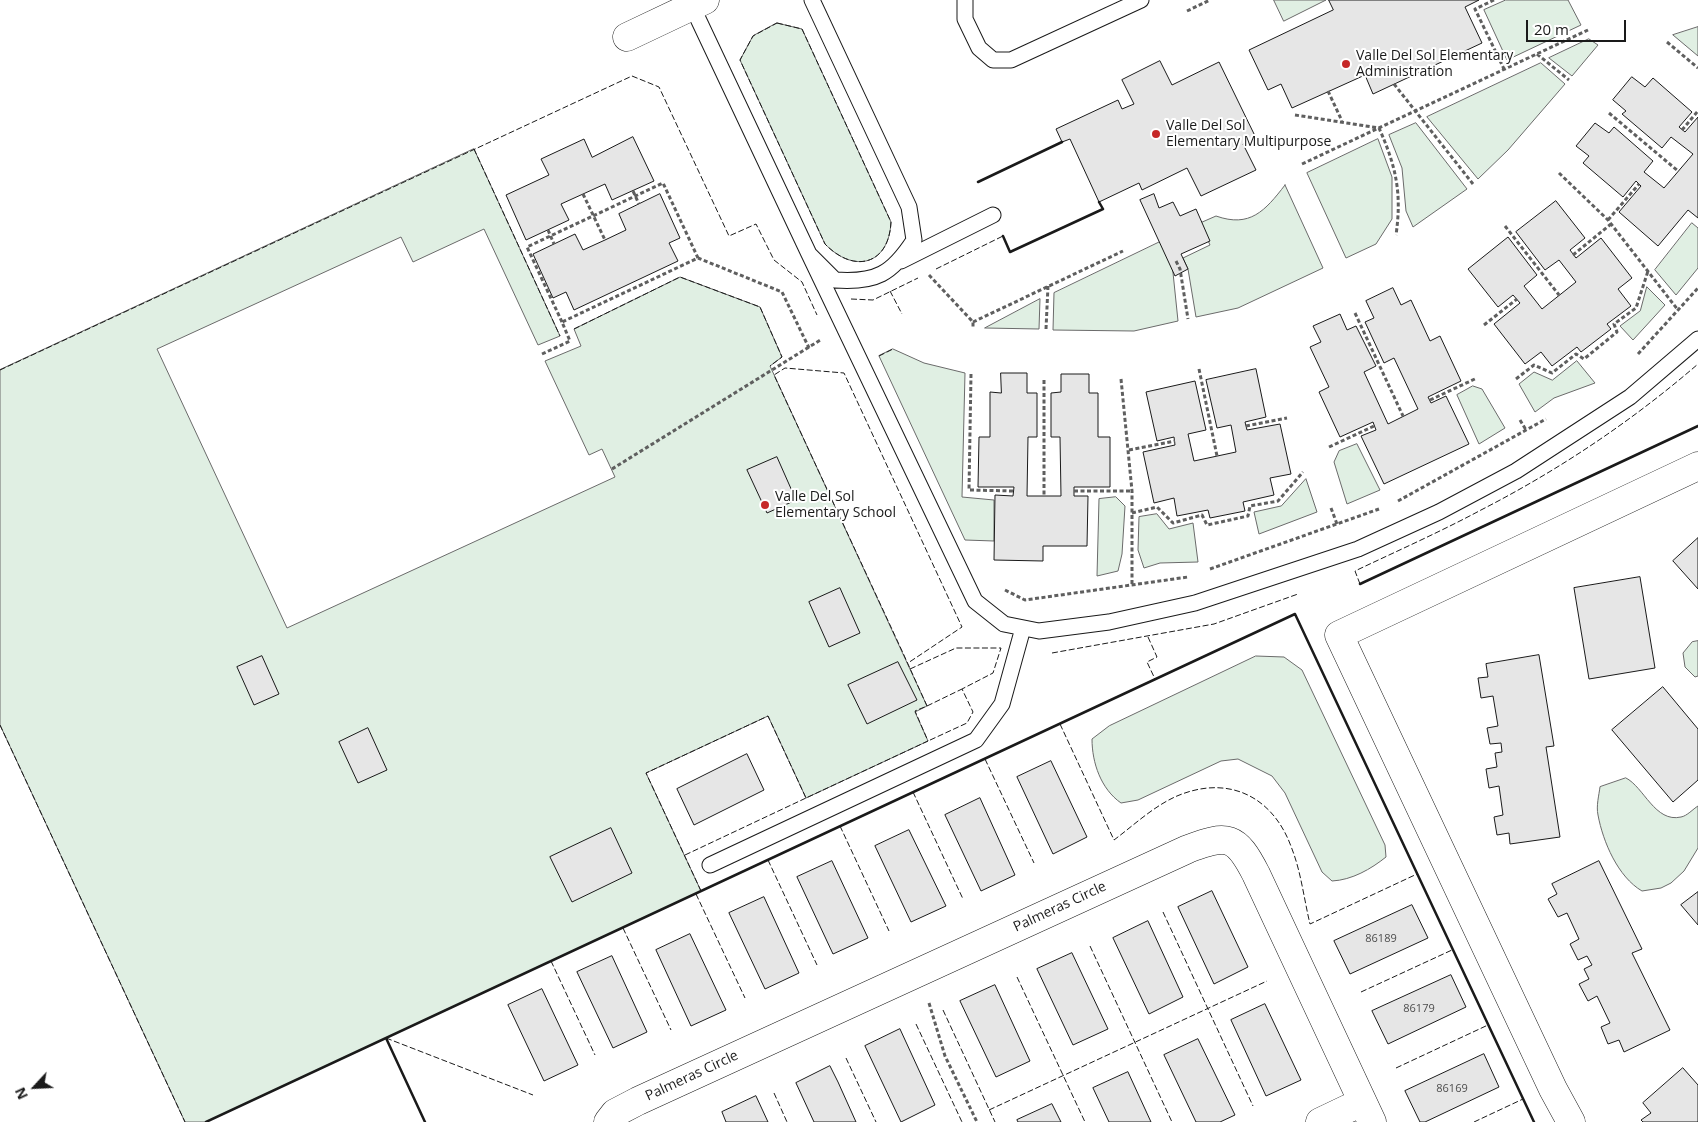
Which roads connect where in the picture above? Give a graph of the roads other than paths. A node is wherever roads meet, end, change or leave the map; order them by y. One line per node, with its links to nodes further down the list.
1 (812, 0): 8 (lane)
2 (965, 0): 3 (lane)
3 (1141, 0)
4 (698, 3): 5 (street); 7 (lane)
5 (627, 36)
6 (993, 215): 8 (lane)
7 (809, 254): 8 (lane); 11 (lane)
8 (900, 262)
9 (1698, 339): 11 (lane)
10 (1698, 466): 16 (street)
11 (1023, 628): 12 (lane)
12 (710, 864)
13 (1367, 1112): 14 (street, Palmeras Circle); 15 (street)
14 (608, 1122)
15 (1320, 1122)
16 (1571, 1122)

